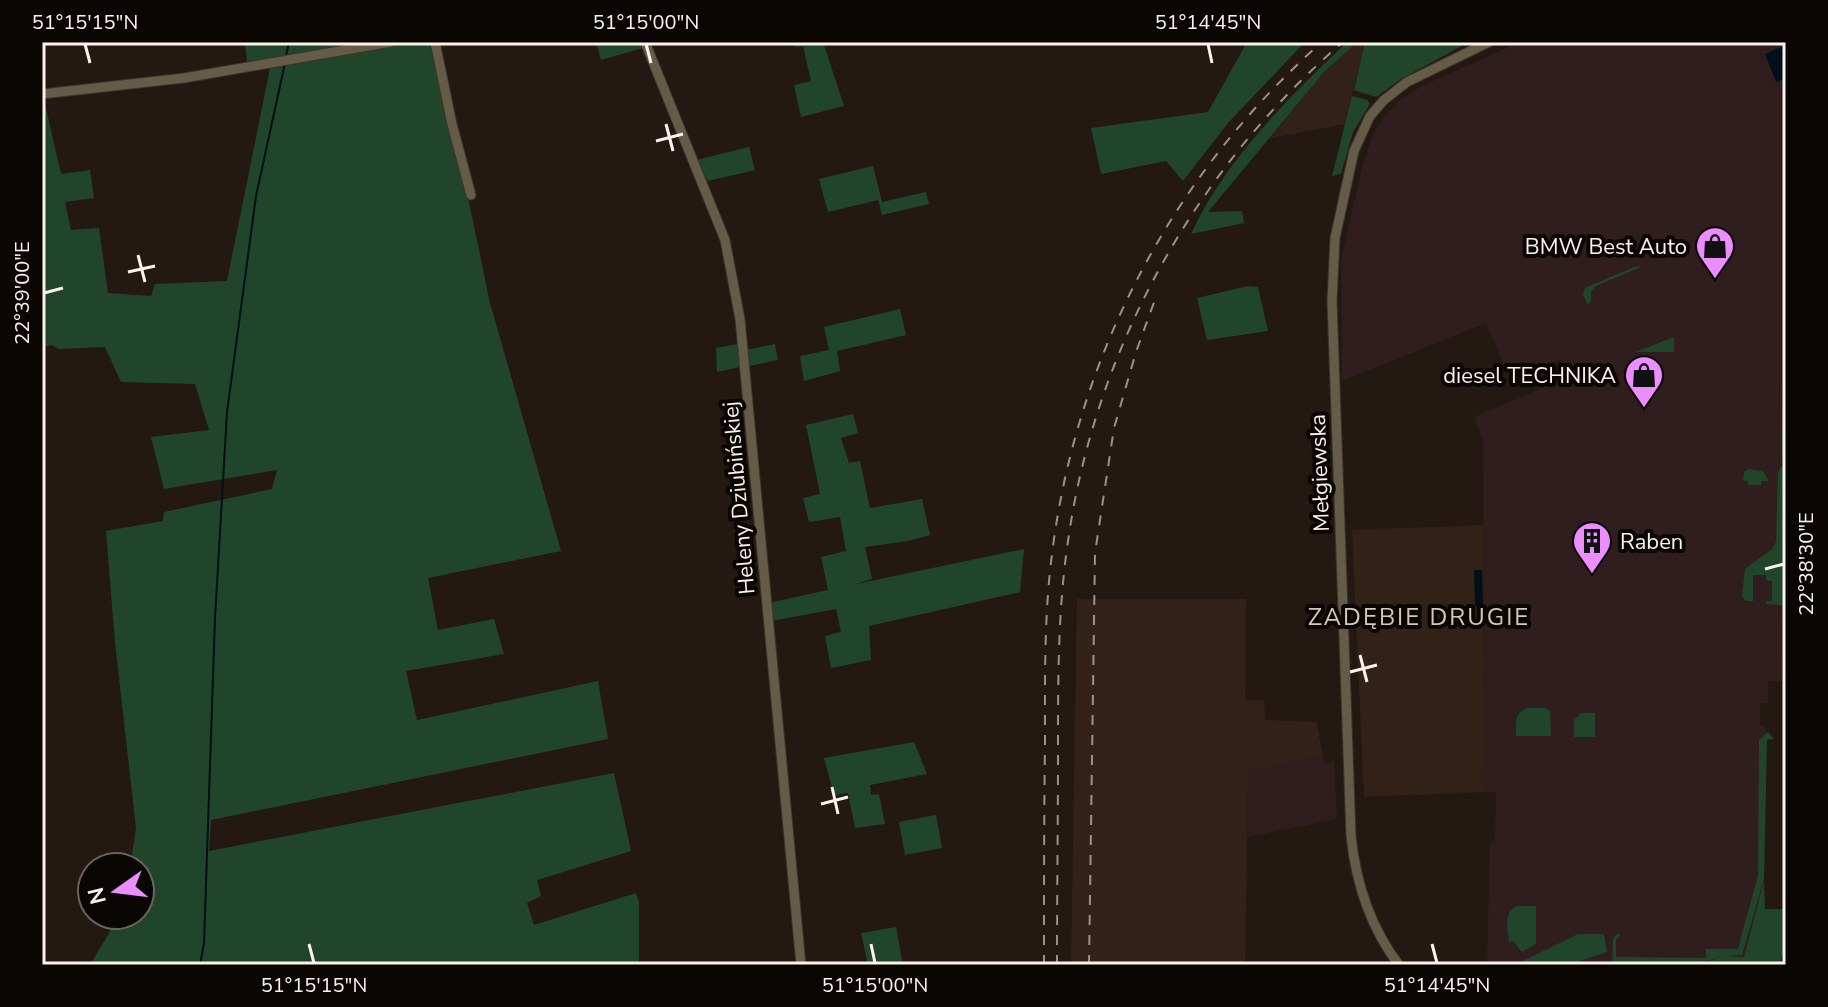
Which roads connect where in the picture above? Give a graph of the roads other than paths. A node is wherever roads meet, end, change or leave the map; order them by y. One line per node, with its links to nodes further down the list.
1 (391, 42): 5 (street)
2 (435, 42): 6 (street)
3 (645, 42): 7 (street, Heleny Dziubińskiej)
4 (1489, 42): 8 (street, Mełgiewska)
5 (42, 94)
6 (471, 195)
7 (801, 965)
8 (1399, 965)

